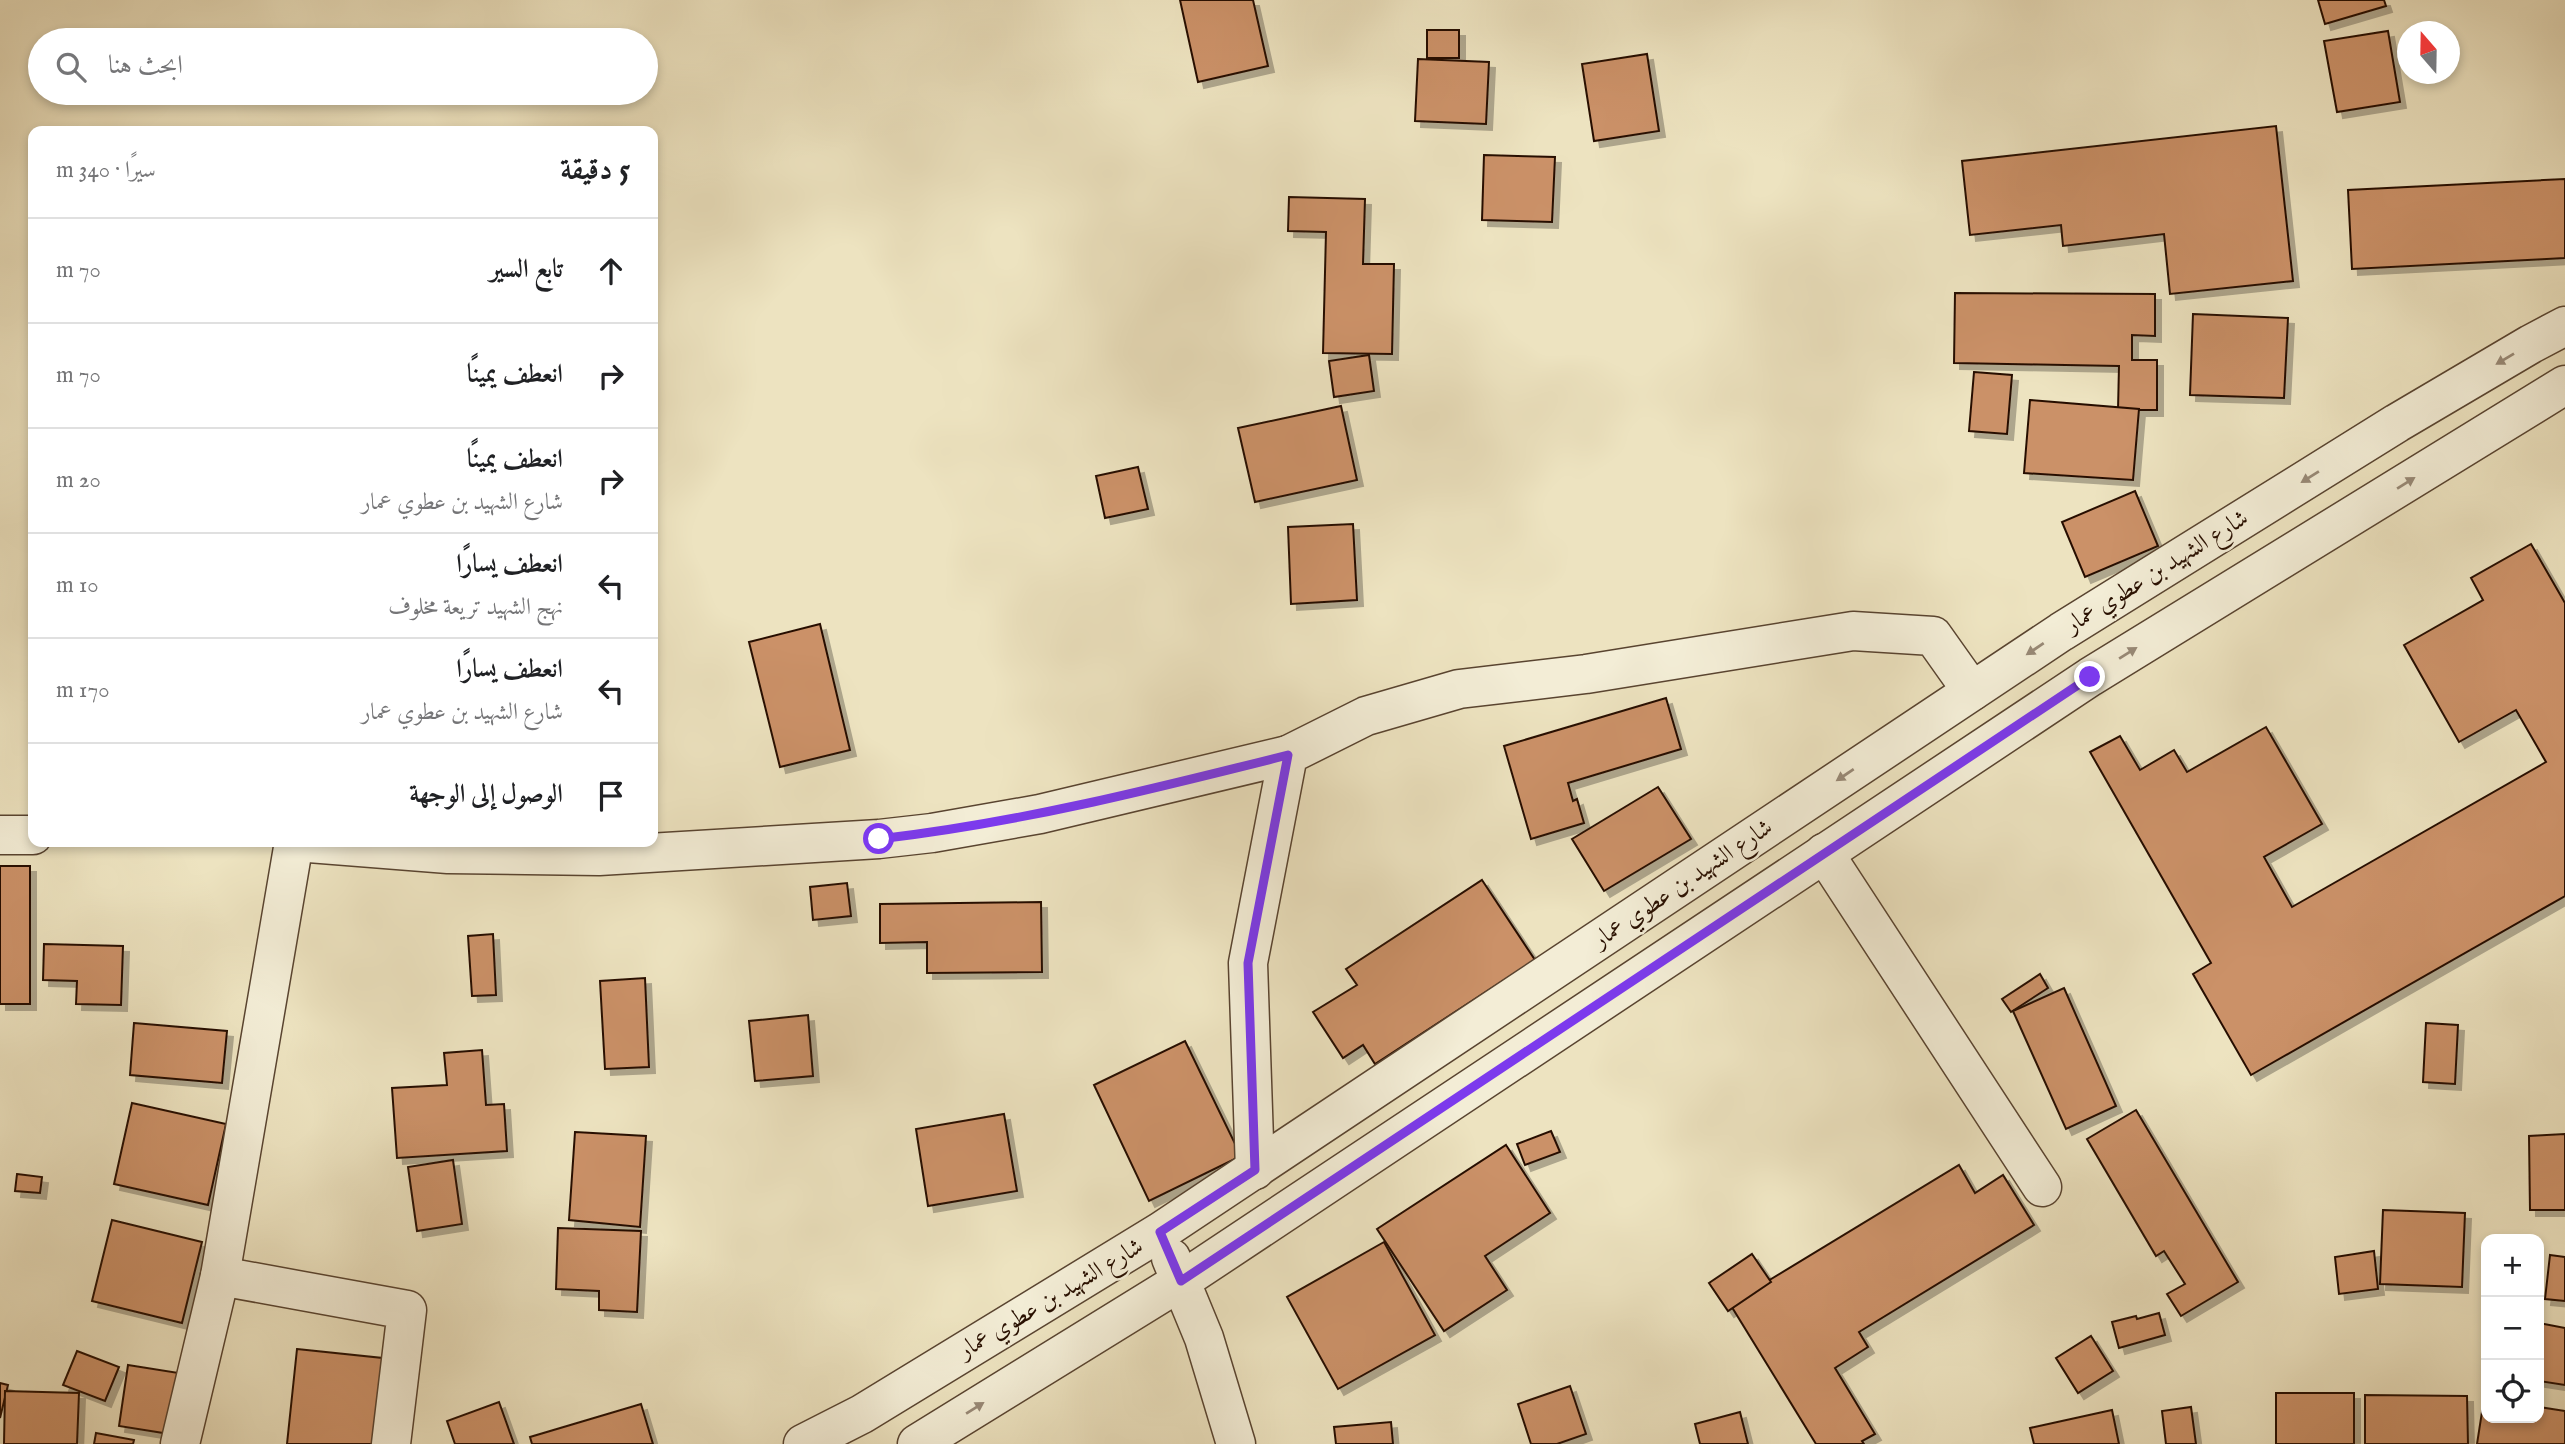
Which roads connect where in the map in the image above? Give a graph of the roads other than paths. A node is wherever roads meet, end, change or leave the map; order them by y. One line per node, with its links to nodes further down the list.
1 (2565, 326): 3 (street, شارع الشهيد بن عطوي عمار, one-way to 3)
2 (2565, 385): 9 (street, one-way to 2)
3 (1972, 691): 4 (street); 10 (street, شارع الشهيد بن عطوي عمار, one-way to 10)
4 (1288, 755): 8 (street); 10 (street)
5 (0, 835): 6 (street)
6 (28, 835)
7 (294, 847): 13 (street)
8 (359, 847)
9 (1824, 853): 11 (street); 14 (street)
10 (1255, 1170): 12 (street, شارع الشهيد بن عطوي عمار)
11 (2042, 1187)
12 (1160, 1232): 14 (street); 17 (street, شارع الشهيد بن عطوي عمار)
13 (220, 1276): 15 (street); 16 (street)
14 (1181, 1281): 18 (street, one-way to 14); 19 (street)
15 (180, 1444)
16 (391, 1444)
17 (803, 1444)
18 (916, 1444)
19 (1236, 1444)

